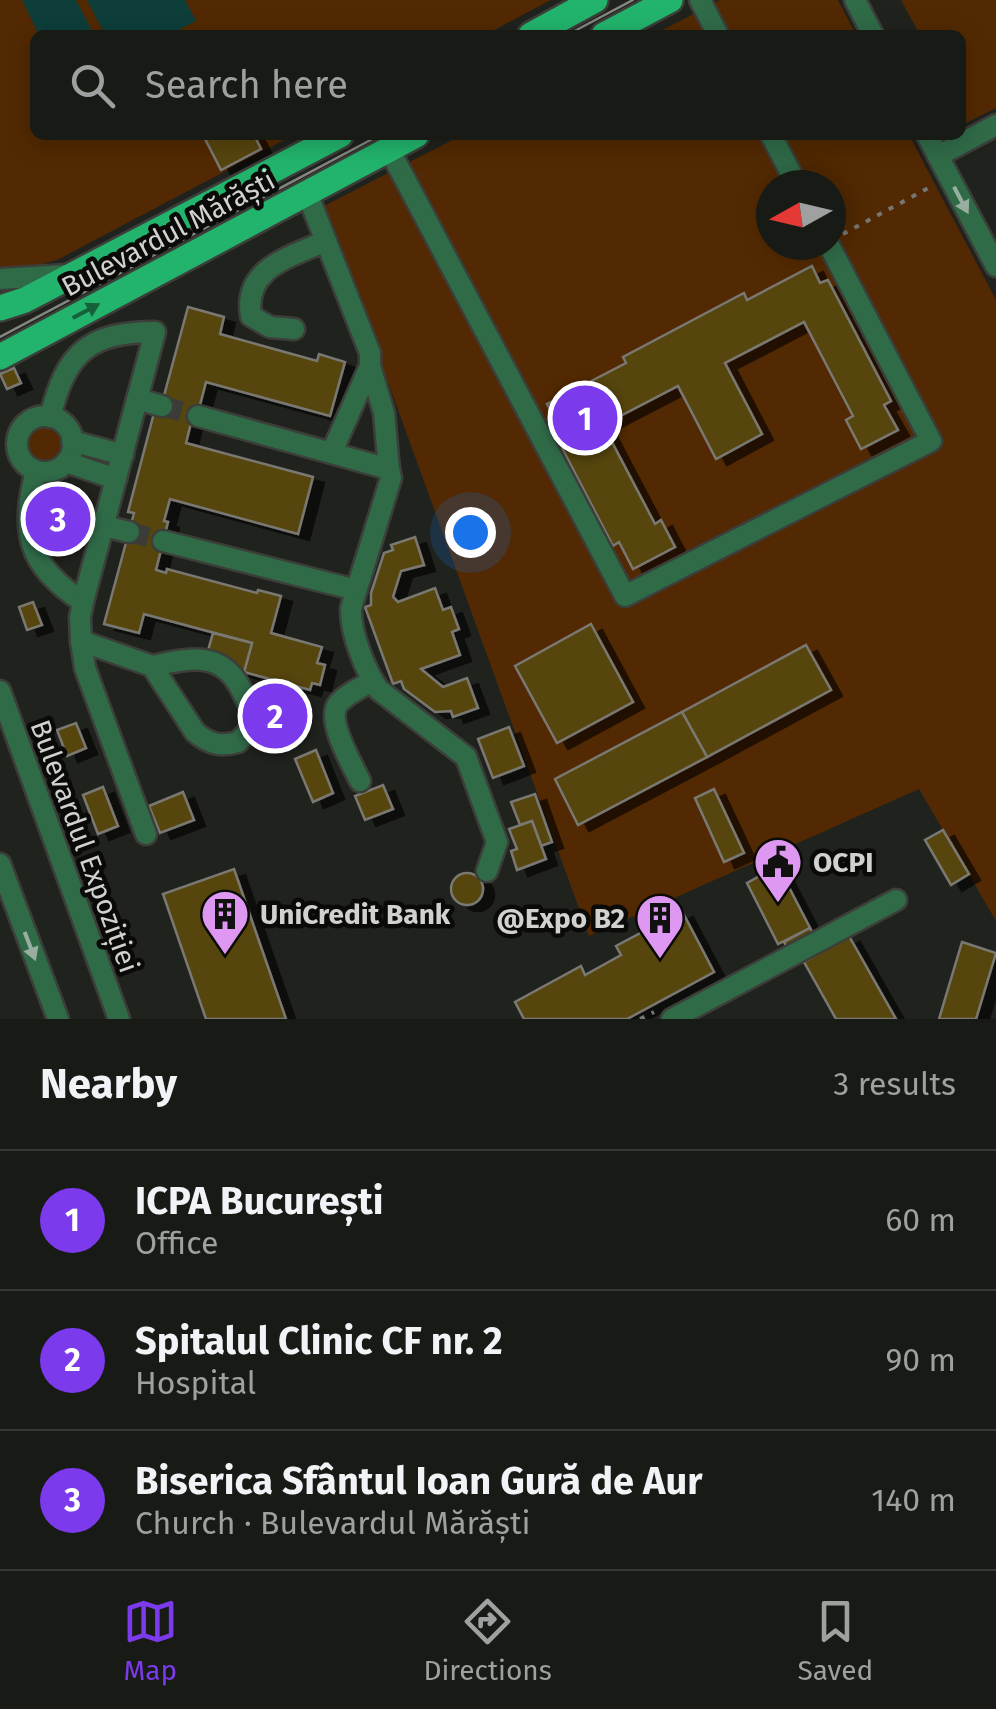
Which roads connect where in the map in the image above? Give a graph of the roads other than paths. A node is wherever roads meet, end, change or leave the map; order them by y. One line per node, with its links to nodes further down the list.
1 (594, 0): 5 (main road)
2 (670, 0): 6 (main road)
3 (700, 0): 7 (street)
4 (855, 0): 8 (street)
5 (540, 30)
6 (613, 30)
7 (715, 30)
8 (871, 30)
9 (996, 125): 15 (street)
10 (330, 140): 21 (main road, Bulevardul Mărăști)
11 (407, 140): 14 (main road, Bulevardul Mărăști)
12 (774, 140): 16 (street)
13 (930, 140): 15 (street)
14 (390, 149): 17 (main road, Bulevardul Mărăști); 19 (street)
15 (938, 156): 20 (street, one-way to 20)
16 (789, 170)
17 (307, 193): 18 (street); 25 (main road, Bulevardul Mărăști, one-way to 17)
18 (326, 240): 24 (street); 26 (street)
19 (839, 260)
20 (996, 266)
21 (73, 274): 22 (street); 23 (main road, Bulevardul Mărăști)
22 (0, 279)
23 (0, 308)
24 (294, 329)
25 (0, 356)
26 (370, 366): 33 (street); 36 (street)
27 (137, 399): 28 (street); 30 (street); 34 (street)
28 (162, 406)
29 (198, 416): 33 (street)
30 (50, 417): 31 (street); 32 (street)
31 (9, 437): 37 (street)
32 (72, 441): 34 (street); 35 (street)
33 (332, 452): 36 (street)
34 (123, 455): 38 (street)
35 (66, 462): 37 (street); 38 (street)
36 (389, 469): 42 (street)
37 (36, 470): 43 (street)
38 (116, 479): 39 (street)
39 (104, 526): 40 (street); 43 (street)
40 (129, 532)
41 (163, 541): 42 (street)
42 (356, 590): 46 (street)
43 (84, 602): 44 (street)
44 (81, 641): 45 (street); 51 (street)
45 (152, 666): 45 (street)
46 (372, 681): 50 (street); 53 (street)
47 (0, 691): 49 (street, Bulevardul Expoziției)
48 (0, 740): 49 (street)
49 (25, 759): 56 (street, Bulevardul Expoziției)
50 (360, 781)
51 (146, 834)
52 (0, 864): 55 (street, one-way to 55)
53 (486, 871)
54 (896, 900): 57 (street)
55 (58, 1019)
56 (119, 1019)
57 (672, 1019)

